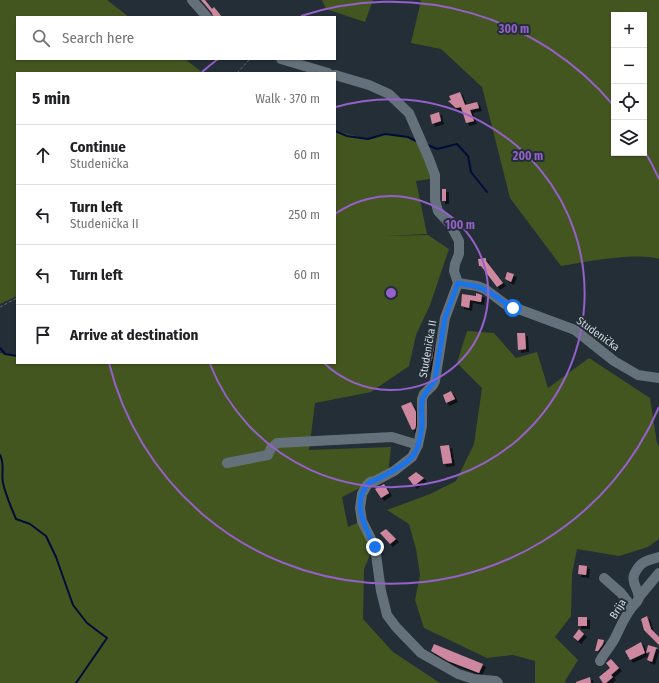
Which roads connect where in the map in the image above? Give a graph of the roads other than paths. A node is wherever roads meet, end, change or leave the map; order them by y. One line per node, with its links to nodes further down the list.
1 (192, 0): 2 (street)
2 (206, 16)
3 (284, 60): 4 (street)
4 (325, 72)
5 (336, 75): 6 (street)
6 (458, 283): 7 (street, Studenička); 8 (street, Studenička II)
7 (659, 378)
8 (418, 445): 9 (street); 16 (street, Studenička II)
9 (227, 463)
10 (659, 557): 13 (street, Brija)
11 (659, 573): 13 (street)
12 (604, 578): 14 (street)
13 (639, 597): 14 (street, Brija)
14 (632, 607): 15 (street, Brija)
15 (600, 661)
16 (498, 683)

